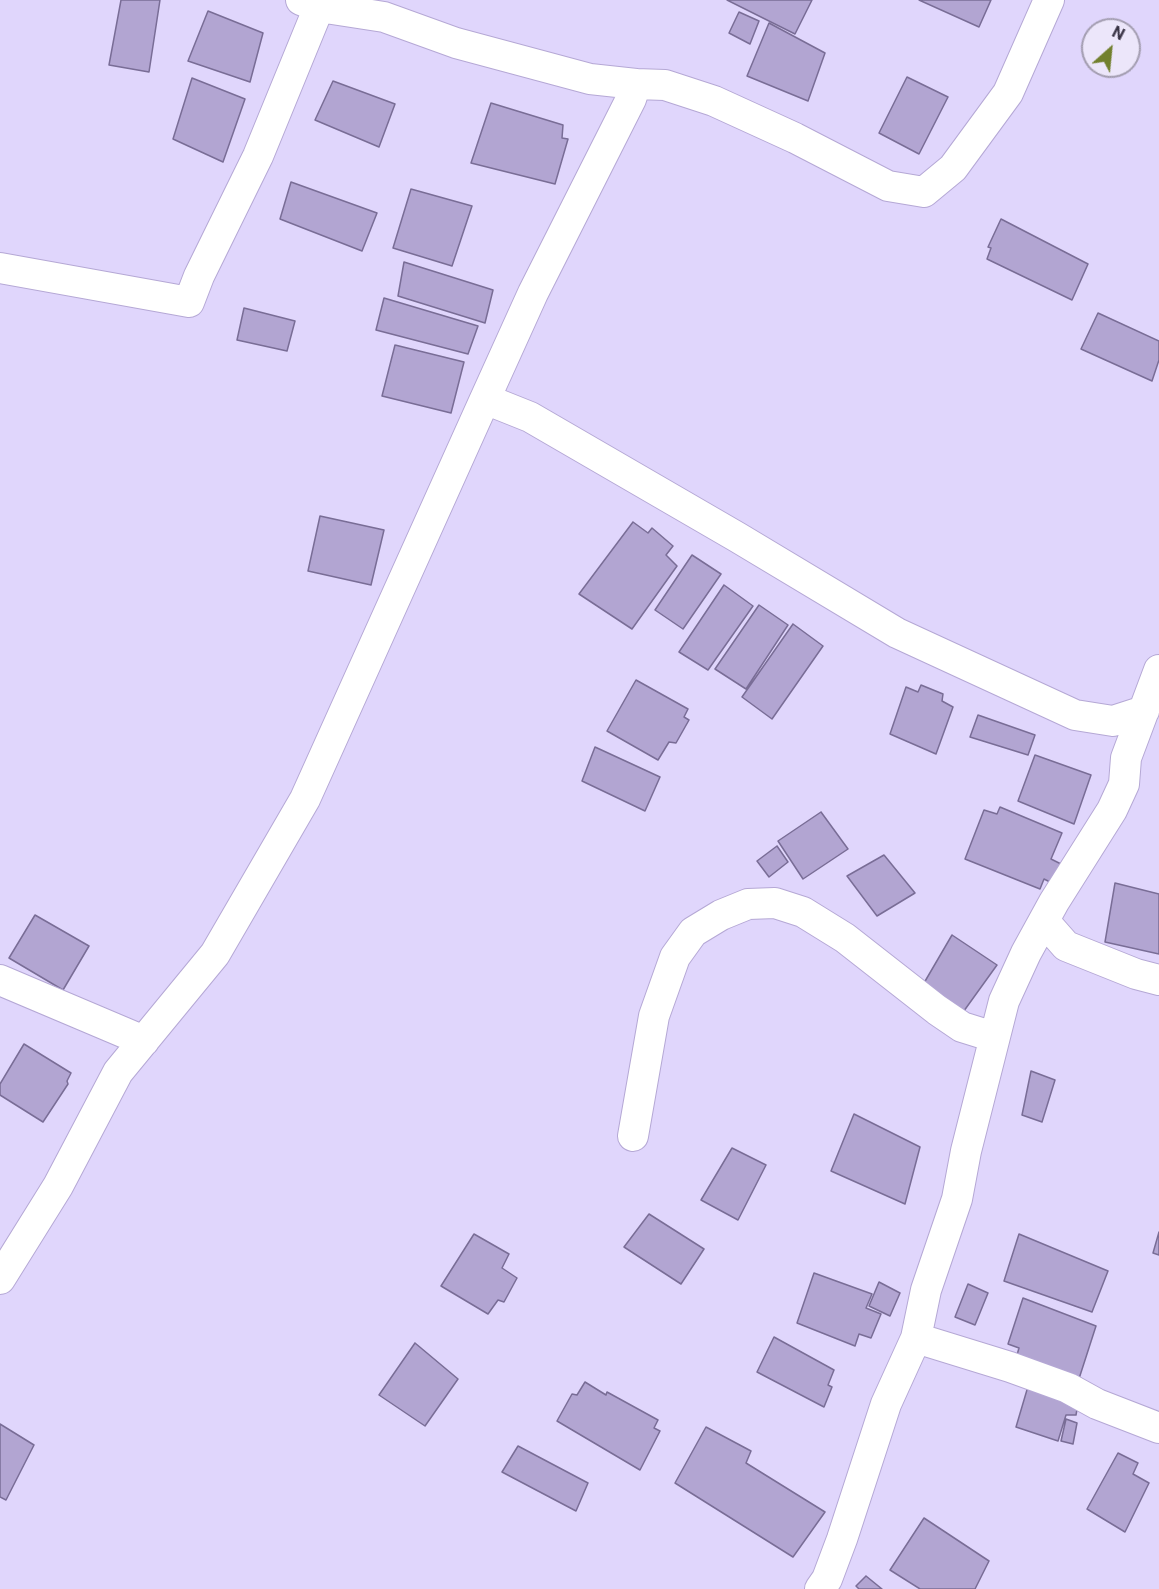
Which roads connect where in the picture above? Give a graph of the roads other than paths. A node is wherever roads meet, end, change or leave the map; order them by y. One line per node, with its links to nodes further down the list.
1 (1049, 0): 3 (street)
2 (310, 3): 3 (street); 4 (street)
3 (636, 84): 5 (street)
4 (0, 268)
5 (486, 399): 7 (street); 12 (street)
6 (1159, 670): 7 (street)
7 (1144, 711): 8 (street)
8 (1044, 921): 10 (street); 11 (street)
9 (0, 980): 12 (street)
10 (1159, 980)
11 (994, 1037): 13 (street); 15 (street)
12 (144, 1041): 14 (street)
13 (633, 1136)
14 (0, 1279)
15 (916, 1338): 16 (street); 17 (street)
16 (1159, 1428)
17 (820, 1589)

